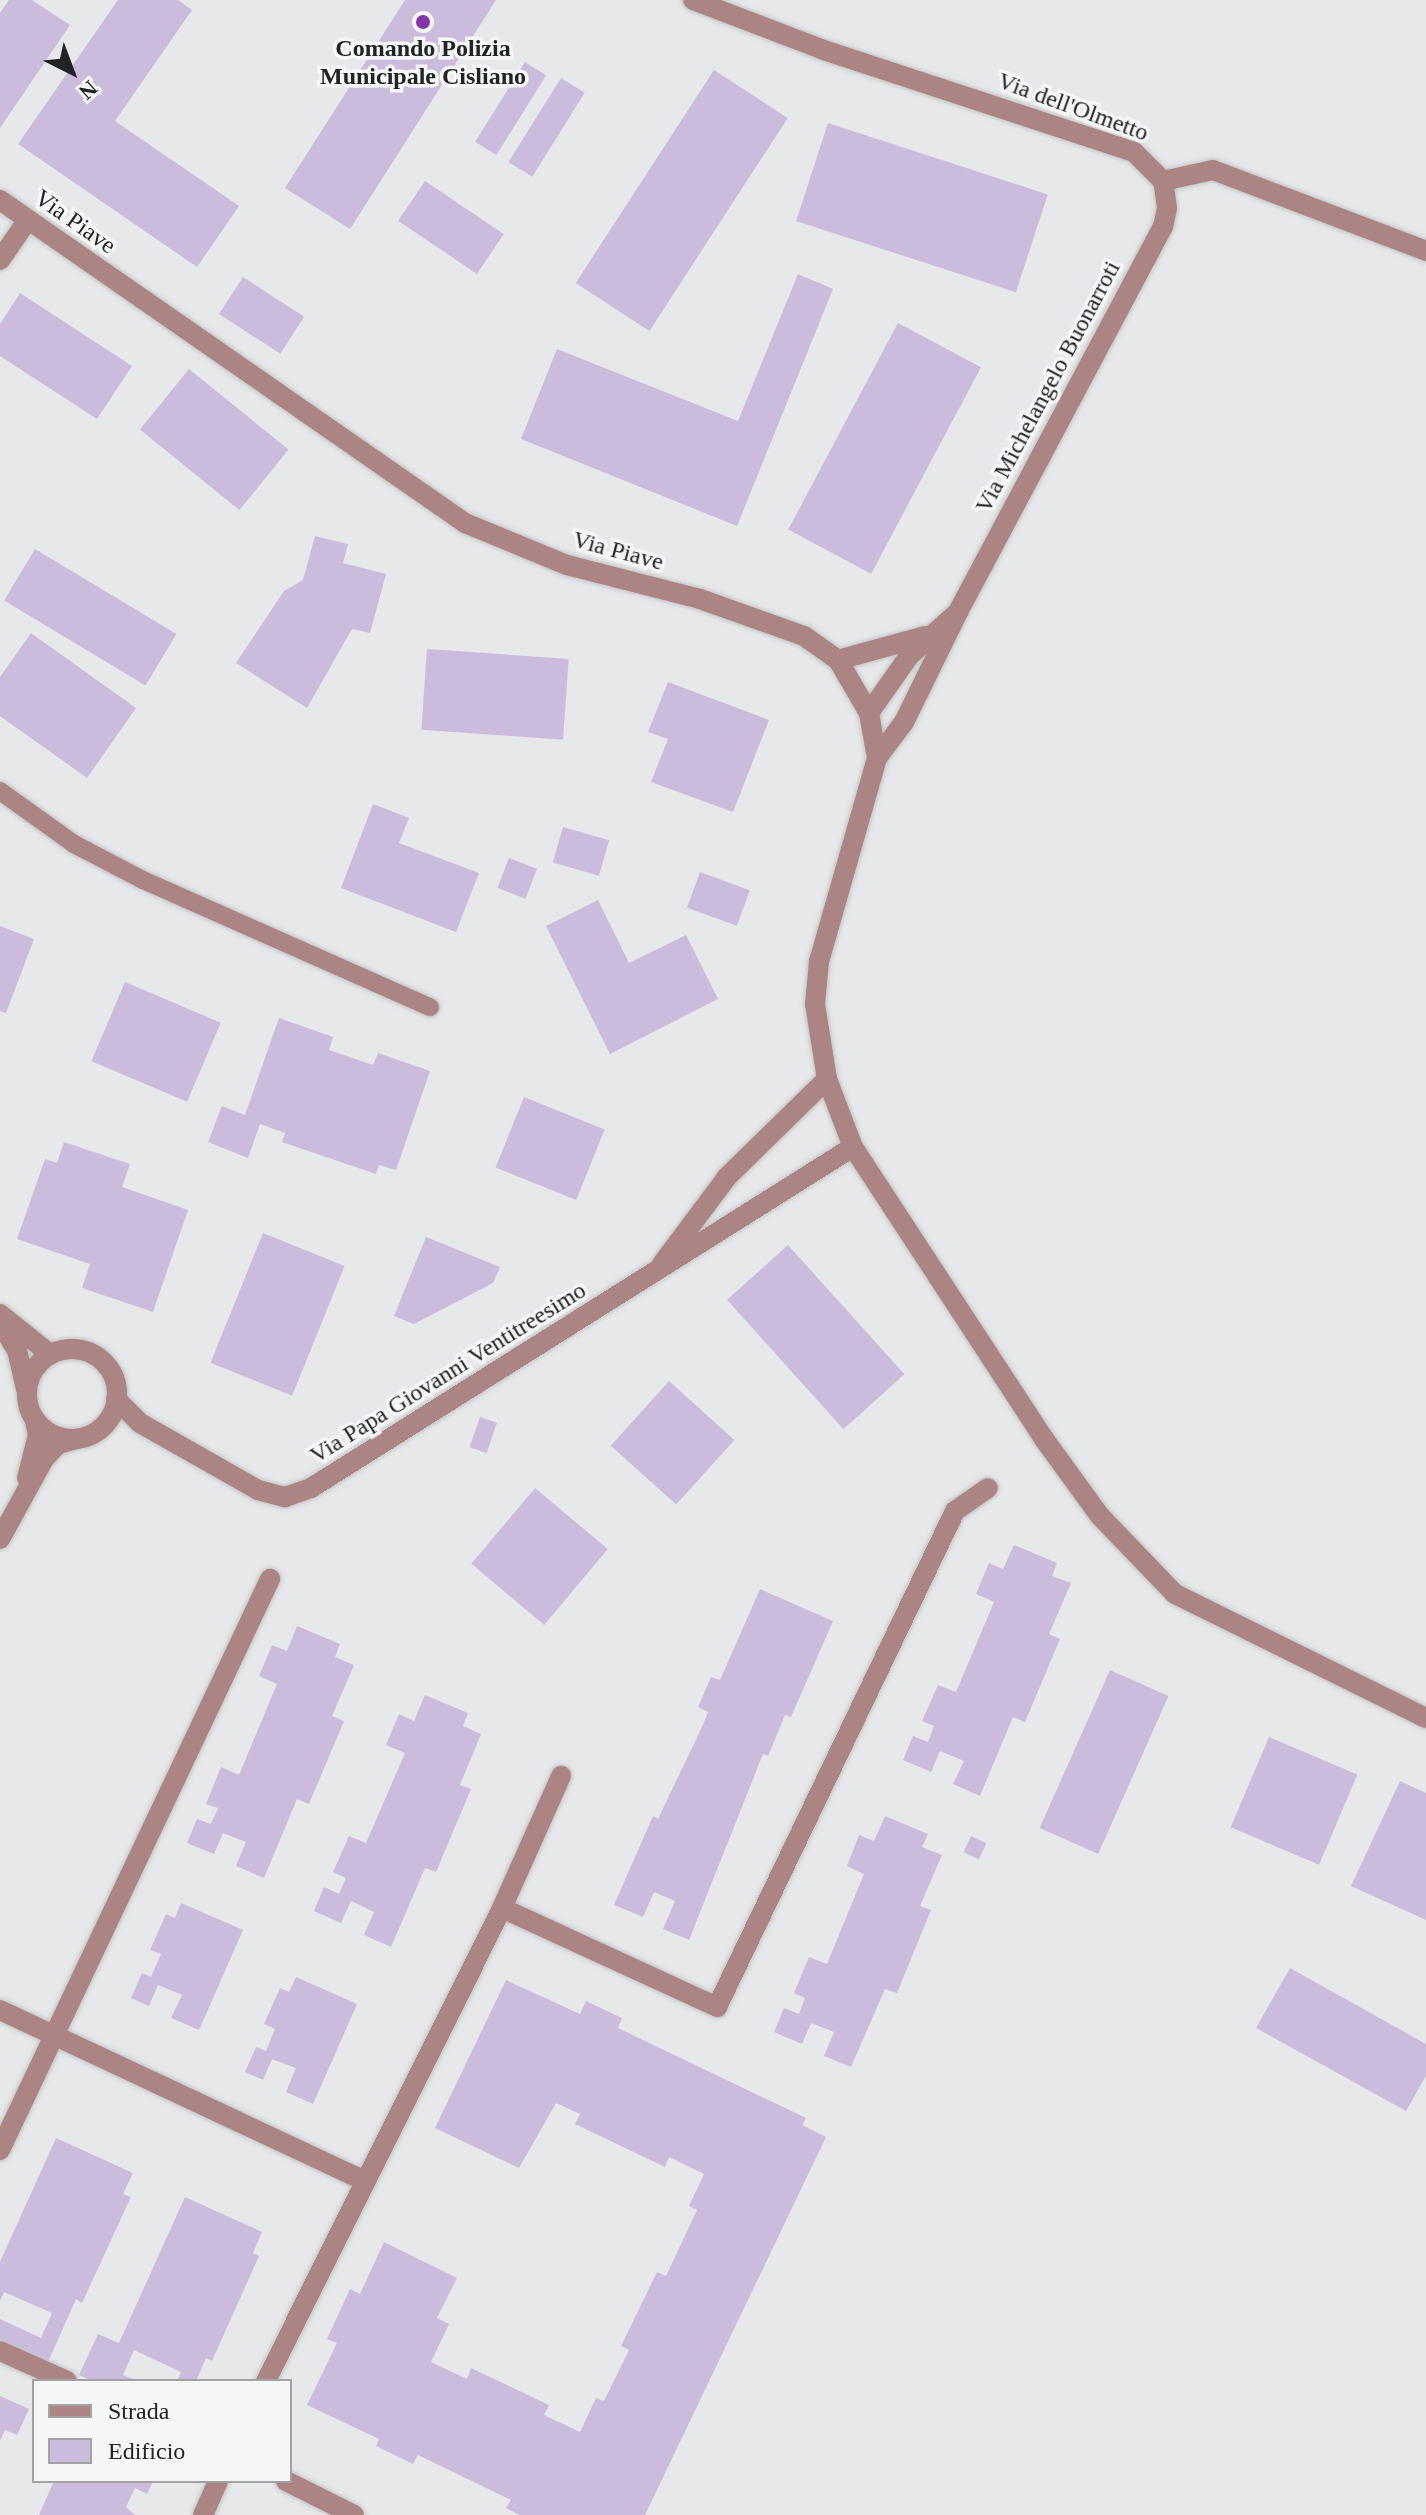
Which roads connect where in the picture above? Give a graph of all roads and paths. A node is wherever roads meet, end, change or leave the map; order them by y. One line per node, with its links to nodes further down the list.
1 (693, 0): 2 (street, Via dell'Olmetto)
2 (1163, 181): 5 (street); 7 (street, Via Michelangelo Buonarroti)
3 (0, 200): 4 (street, Via Piave)
4 (27, 221): 6 (street); 9 (street, Via Piave)
5 (1426, 251)
6 (0, 260)
7 (958, 612): 8 (street, Via Michelangelo Buonarroti); 11 (street, Via Michelangelo Buonarroti)
8 (928, 635): 9 (street, Via Michelangelo Buonarroti); 10 (street, Via Michelangelo Buonarroti)
9 (838, 660): 10 (street, Via Piave)
10 (869, 713): 11 (street, Via Piave)
11 (877, 758): 14 (street, Via Piave)
12 (0, 791): 13 (lane)
13 (430, 1007)
14 (827, 1079): 15 (street, Via Piave); 16 (street, Via Papa Giovanni Ventitreesimo)
15 (853, 1147): 16 (street, Via Papa Giovanni Ventitreesimo); 30 (street, Via Piave)
16 (653, 1277): 23 (street, Via Papa Giovanni Ventitreesimo)
17 (0, 1314): 19 (street)
18 (0, 1323): 20 (street)
19 (50, 1354): 20 (street); 21 (street)
20 (27, 1393): 22 (street)
21 (116, 1399): 23 (street, Via Papa Giovanni Ventitreesimo); 24 (street)
22 (35, 1421): 25 (street); 27 (street)
23 (140, 1423): 24 (street)
24 (103, 1427): 25 (street)
25 (77, 1439): 27 (street)
26 (988, 1488): 32 (street)
27 (24, 1489): 28 (street)
28 (0, 1539)
29 (270, 1579): 34 (street)
30 (1426, 1718)
31 (561, 1776): 32 (street)
32 (502, 1908): 36 (street)
33 (0, 2010): 34 (street)
34 (55, 2035): 35 (street); 36 (street)
35 (0, 2150)
36 (365, 2181): 39 (street)
37 (0, 2351): 38 (street)
38 (63, 2379)
39 (267, 2379)
40 (217, 2483): 42 (street)
41 (290, 2483): 43 (street)
42 (203, 2515)
43 (354, 2515)

